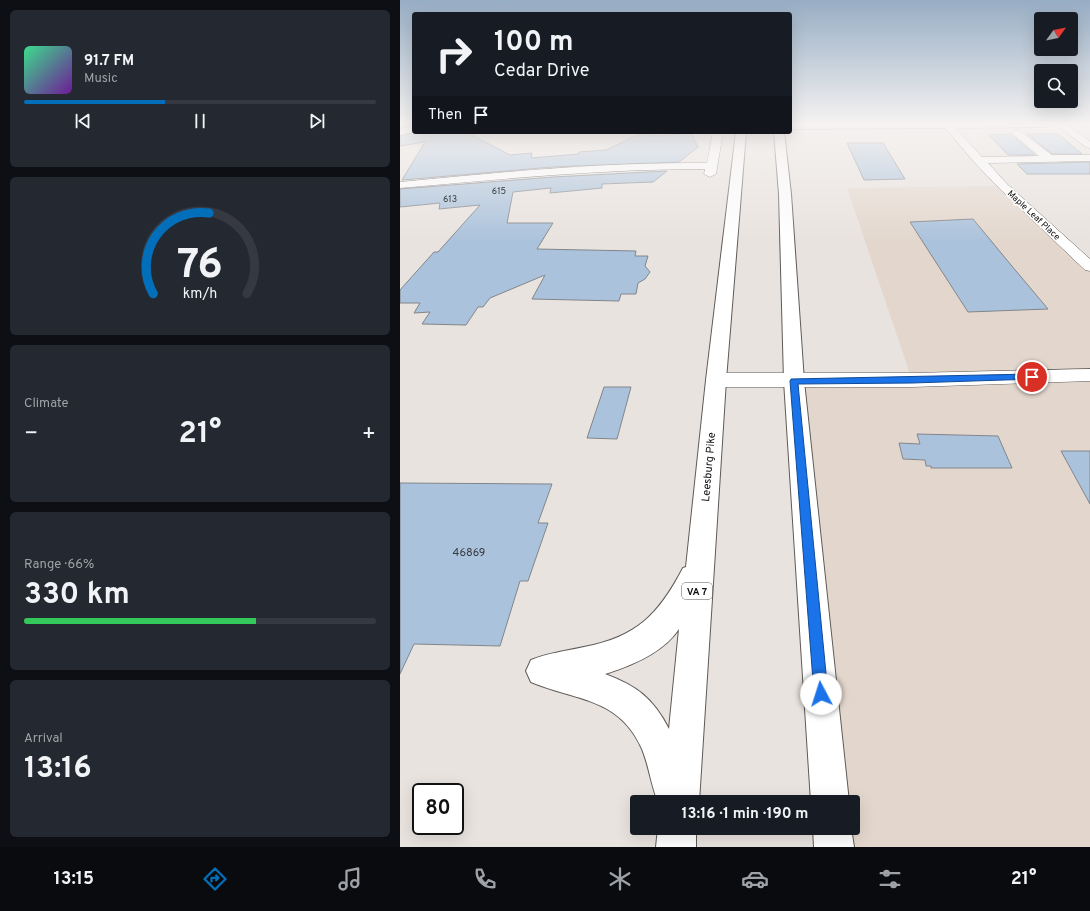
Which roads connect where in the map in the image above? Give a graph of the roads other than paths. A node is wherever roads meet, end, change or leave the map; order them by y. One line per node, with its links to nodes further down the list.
1 (712, 164): 5 (street)
2 (738, 164): 8 (main road, Leesburg Pike / VA 7)
3 (782, 164): 9 (main road)
4 (981, 164): 6 (street, Maple Leaf Place)
5 (400, 185)
6 (1090, 267)
7 (1090, 375): 9 (street)
8 (716, 380): 9 (street); 10 (main road, Leesburg Pike / VA 7)
9 (794, 381): 13 (main road)
10 (700, 562): 11 (main road); 12 (main road, Leesburg Pike / VA 7)
11 (674, 795)
12 (681, 795)
13 (829, 795)
14 (677, 835): 16 (main road)
15 (833, 835): 17 (main road)
16 (676, 847)
17 (834, 847)

